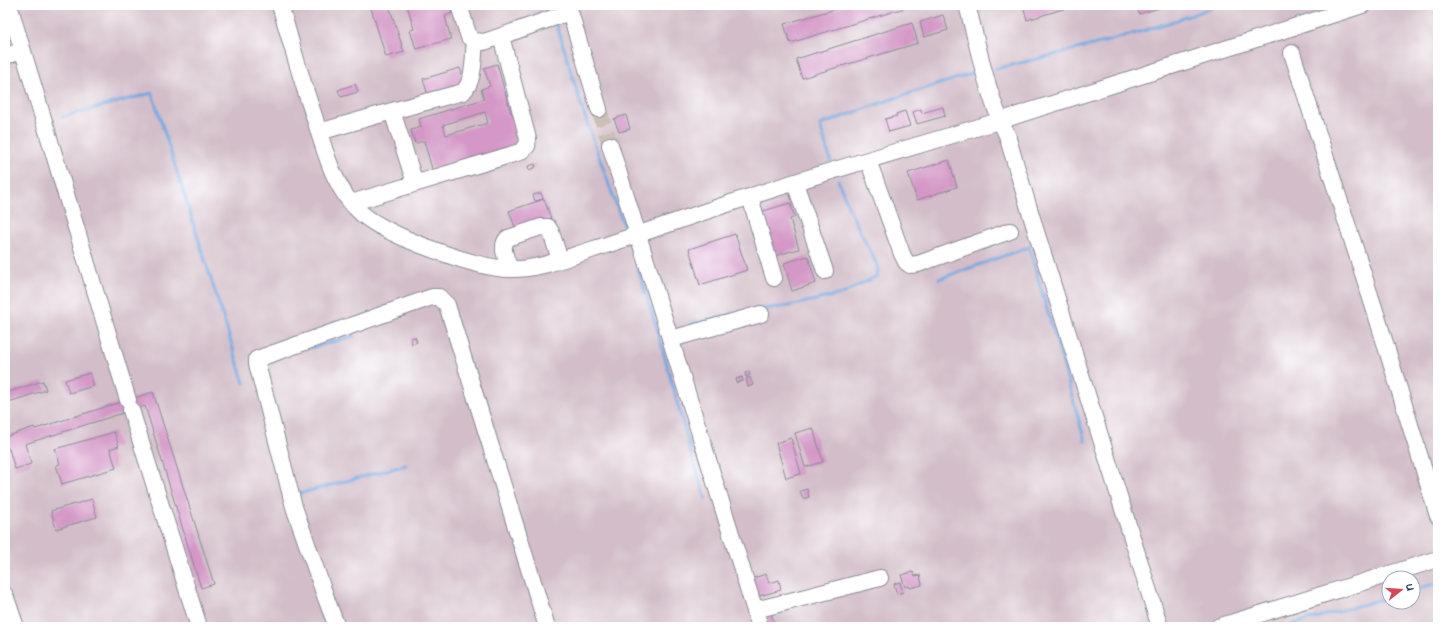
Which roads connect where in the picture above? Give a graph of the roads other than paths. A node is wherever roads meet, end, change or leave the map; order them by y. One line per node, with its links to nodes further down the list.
1 (9, 5): 10 (lane)
2 (280, 5): 15 (lane)
3 (459, 5): 9 (lane)
4 (967, 5): 14 (lane)
5 (1363, 5): 7 (lane)
6 (569, 8): 8 (lane); 12 (lane)
7 (1285, 30): 14 (lane); 30 (lane)
8 (501, 36): 9 (lane); 18 (lane)
9 (475, 41): 13 (lane)
10 (22, 51): 11 (lane); 36 (lane)
11 (5, 56)
12 (599, 109)
13 (392, 111): 15 (lane); 18 (lane)
14 (1000, 121): 17 (lane); 22 (lane)
15 (319, 132): 21 (lane)
16 (610, 145): 23 (lane)
17 (868, 160): 19 (lane); 22 (lane)
18 (415, 183): 21 (lane)
19 (795, 183): 20 (lane); 26 (lane)
20 (750, 197): 23 (lane); 27 (lane)
21 (351, 203): 25 (lane)
22 (1034, 222): 40 (lane)
23 (639, 235): 24 (lane); 29 (lane)
24 (560, 260): 25 (lane); 25 (lane)
25 (510, 270)
26 (825, 271)
27 (774, 278)
28 (761, 314): 29 (lane)
29 (671, 339): 34 (lane)
30 (1438, 516)
31 (1438, 559): 41 (lane)
32 (880, 578): 34 (lane)
33 (5, 594): 35 (lane)
34 (755, 610): 39 (lane)
35 (16, 627)
36 (200, 627)
37 (337, 627): 38 (lane)
38 (547, 627)
39 (760, 627)
40 (1160, 627)
41 (1218, 627)

